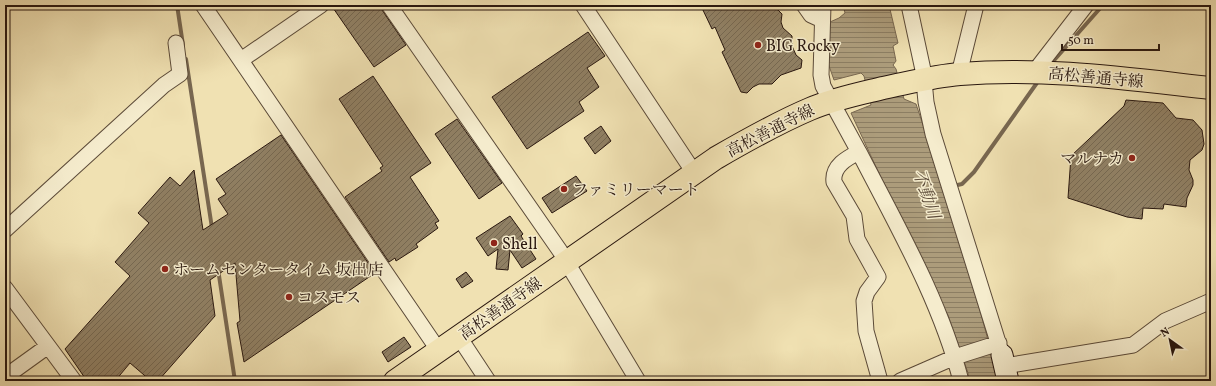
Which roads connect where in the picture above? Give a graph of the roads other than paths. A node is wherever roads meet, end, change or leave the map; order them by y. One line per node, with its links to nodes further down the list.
1 (203, 5): 12 (street)
2 (322, 5): 12 (street)
3 (389, 5): 21 (street)
4 (583, 5): 19 (street)
5 (804, 5): 10 (street)
6 (823, 5): 10 (street)
7 (909, 5): 15 (street)
8 (976, 5): 14 (street)
9 (1086, 5): 13 (street)
10 (822, 20): 17 (street)
11 (176, 43): 20 (street)
12 (241, 60): 26 (street)
13 (1042, 72): 14 (main road, 高松善通寺線); 16 (main road, 高松善通寺線)
14 (959, 74): 15 (main road, 高松善通寺線)
15 (923, 79): 17 (main road, 高松善通寺線); 28 (street)
16 (1211, 88)
17 (831, 101): 18 (street); 19 (main road, 高松善通寺線)
18 (859, 152): 27 (street); 34 (street)
19 (695, 174): 21 (main road, 高松善通寺線)
20 (5, 230)
21 (566, 262): 24 (main road, 高松善通寺線); 33 (street)
22 (5, 288): 25 (street)
23 (1211, 301): 28 (street)
24 (459, 337): 26 (main road, 高松善通寺線); 32 (street)
25 (48, 346): 29 (street); 30 (street)
26 (439, 351): 31 (main road, 高松善通寺線)
27 (958, 356): 28 (street); 35 (street); 36 (street)
28 (1001, 358)
29 (5, 377)
30 (74, 381)
31 (395, 381)
32 (488, 381)
33 (638, 381)
34 (880, 381)
35 (900, 381)
36 (961, 381)

